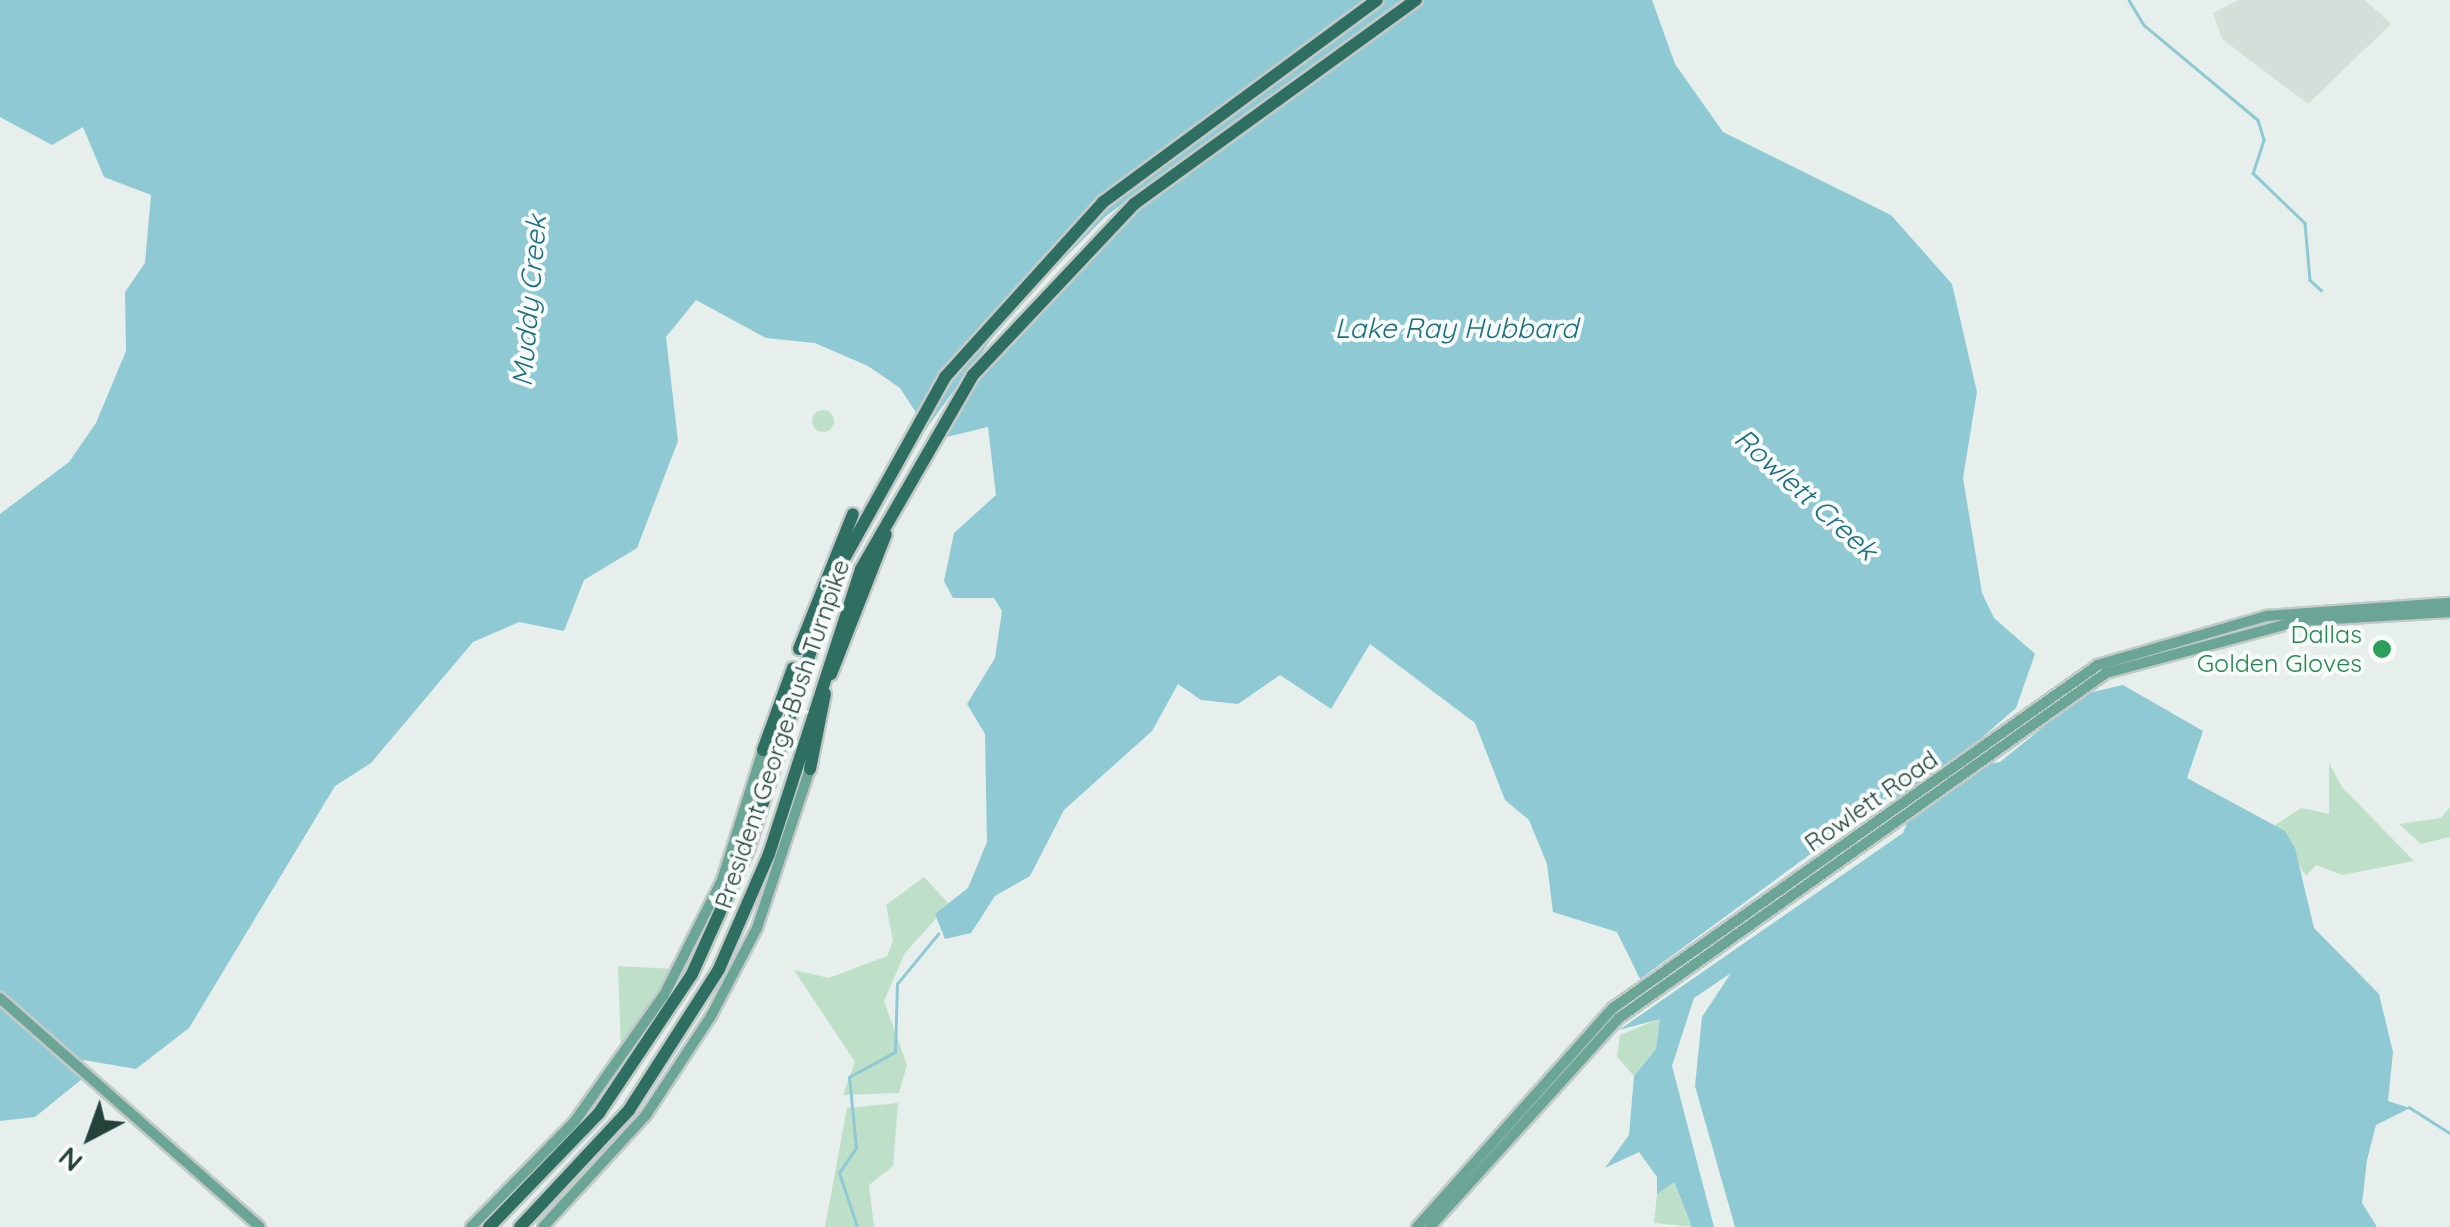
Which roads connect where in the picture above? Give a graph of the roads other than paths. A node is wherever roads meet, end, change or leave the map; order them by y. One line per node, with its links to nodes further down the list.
1 (1380, 0): 3 (highway, President George Bush Turnpike)
2 (1416, 0): 4 (highway, President George Bush Turnpike)
3 (889, 464): 8 (highway); 14 (highway, President George Bush Turnpike)
4 (909, 479): 9 (highway); 15 (highway, President George Bush Turnpike)
5 (2450, 603): 6 (main road, Rowlett Road)
6 (2365, 609): 7 (main road, Rowlett Road); 10 (main road, Rowlett Road)
7 (2450, 612)
8 (764, 750): 13 (main road)
9 (810, 769): 16 (main road)
10 (1903, 808): 17 (main road, Rowlett Road); 18 (main road, Rowlett Road)
11 (0, 998): 12 (main road)
12 (260, 1227)
13 (470, 1227)
14 (489, 1227)
15 (520, 1227)
16 (542, 1227)
17 (1416, 1227)
18 (1430, 1227)

